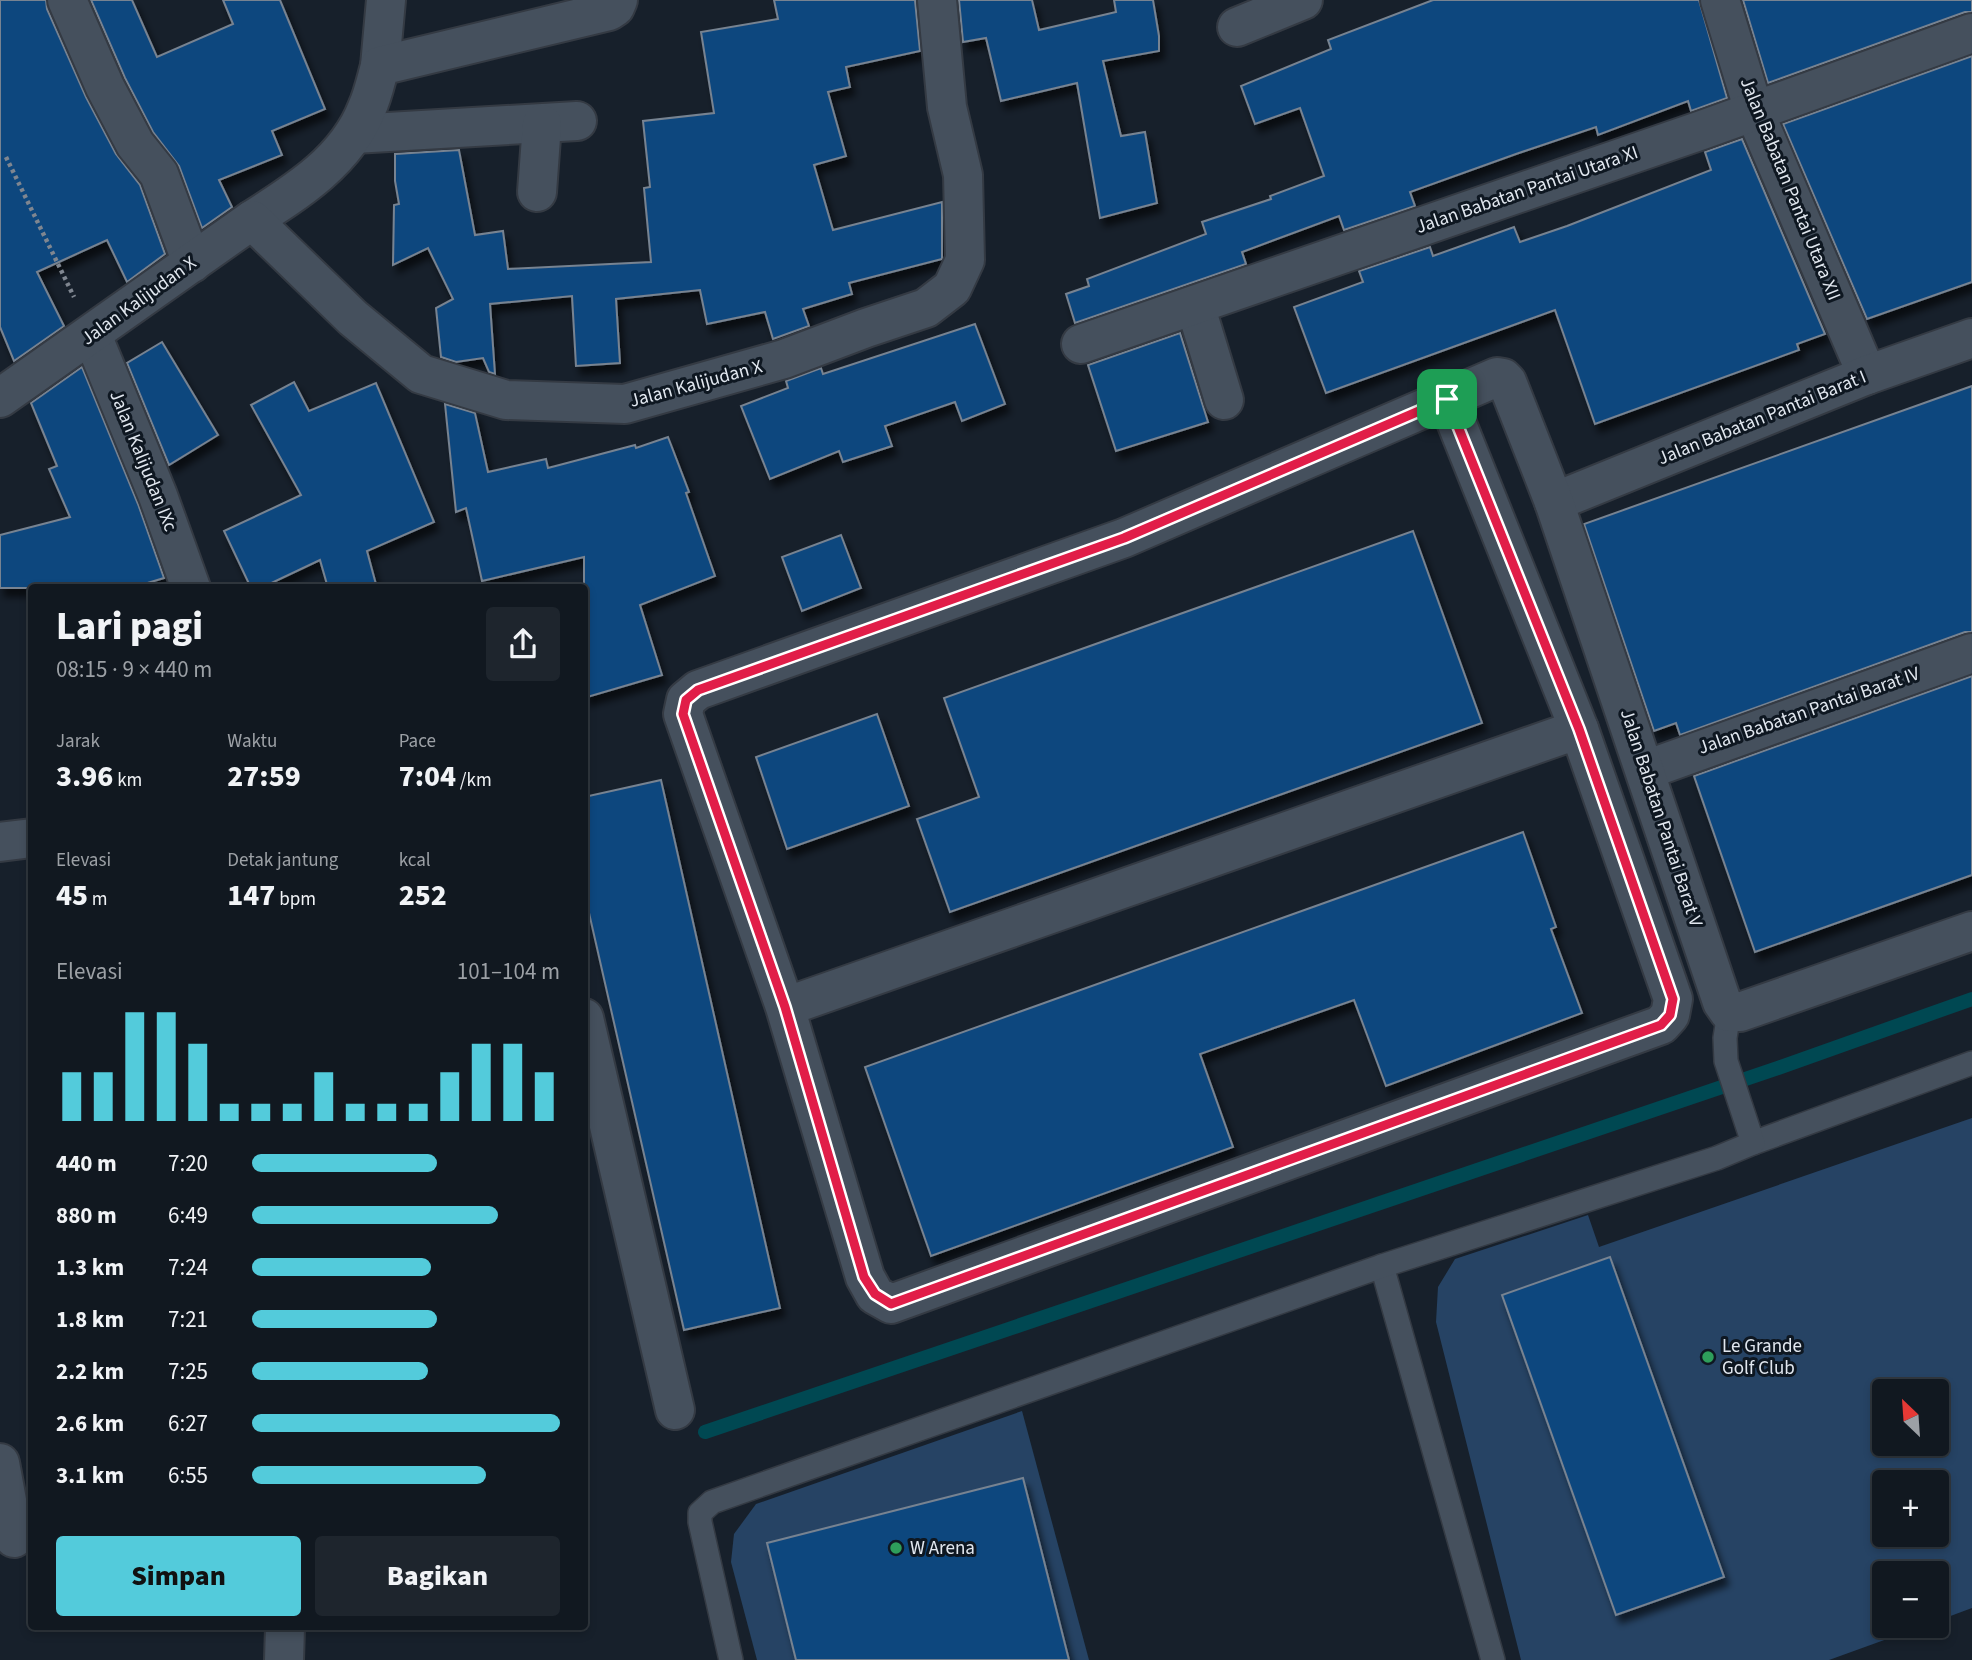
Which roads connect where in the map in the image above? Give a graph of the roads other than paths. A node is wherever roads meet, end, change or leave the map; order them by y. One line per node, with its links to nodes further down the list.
1 (67, 0): 14 (street)
2 (386, 0): 9 (street)
3 (618, 0): 9 (street)
4 (937, 0): 13 (street, Jalan Kalijudan X)
5 (1303, 0): 7 (street)
6 (1720, 0): 10 (street, Jalan Babatan Pantai Utara XII)
7 (1237, 27)
8 (1972, 33): 10 (street, Jalan Babatan Pantai Utara XI)
9 (380, 66): 11 (street)
10 (1754, 111): 15 (street, Jalan Babatan Pantai Utara XI); 19 (street, Jalan Babatan Pantai Utara XII)
11 (354, 134): 12 (street); 13 (street)
12 (537, 192)
13 (252, 220): 14 (street, Jalan Kalijudan X)
14 (192, 263): 16 (street, Jalan Kalijudan X)
15 (1195, 305): 18 (street, Jalan Babatan Pantai Utara XI); 22 (street)
16 (92, 335): 20 (street, Jalan Kalijudan X); 24 (street, Jalan Kalijudan IXc)
17 (1972, 338): 19 (street, Jalan Babatan Pantai Barat I)
18 (1082, 344)
19 (1867, 375): 23 (street, Jalan Babatan Pantai Barat I)
20 (0, 398)
21 (1447, 399): 23 (street, Jalan Babatan Pantai Barat V); 26 (street); 31 (street)
22 (1224, 400)
23 (1554, 502): 27 (street, Jalan Babatan Pantai Barat V)
24 (190, 584)
25 (1972, 653): 27 (street, Jalan Babatan Pantai Barat IV)
26 (1579, 729): 31 (street); 31 (street)
27 (1646, 771): 32 (street, Jalan Babatan Pantai Barat V)
28 (28, 838): 29 (street)
29 (0, 842)
30 (1972, 931): 32 (street)
31 (785, 1007)
32 (1729, 1012): 35 (lane)
33 (588, 1035): 37 (street)
34 (1972, 1063): 35 (lane)
35 (1750, 1133): 36 (lane)
36 (1382, 1266): 42 (lane); 43 (lane)
37 (675, 1410)
38 (0, 1463): 39 (street)
39 (13, 1538)
40 (285, 1630): 41 (street)
41 (284, 1660)
42 (731, 1660)
43 (1493, 1660)

